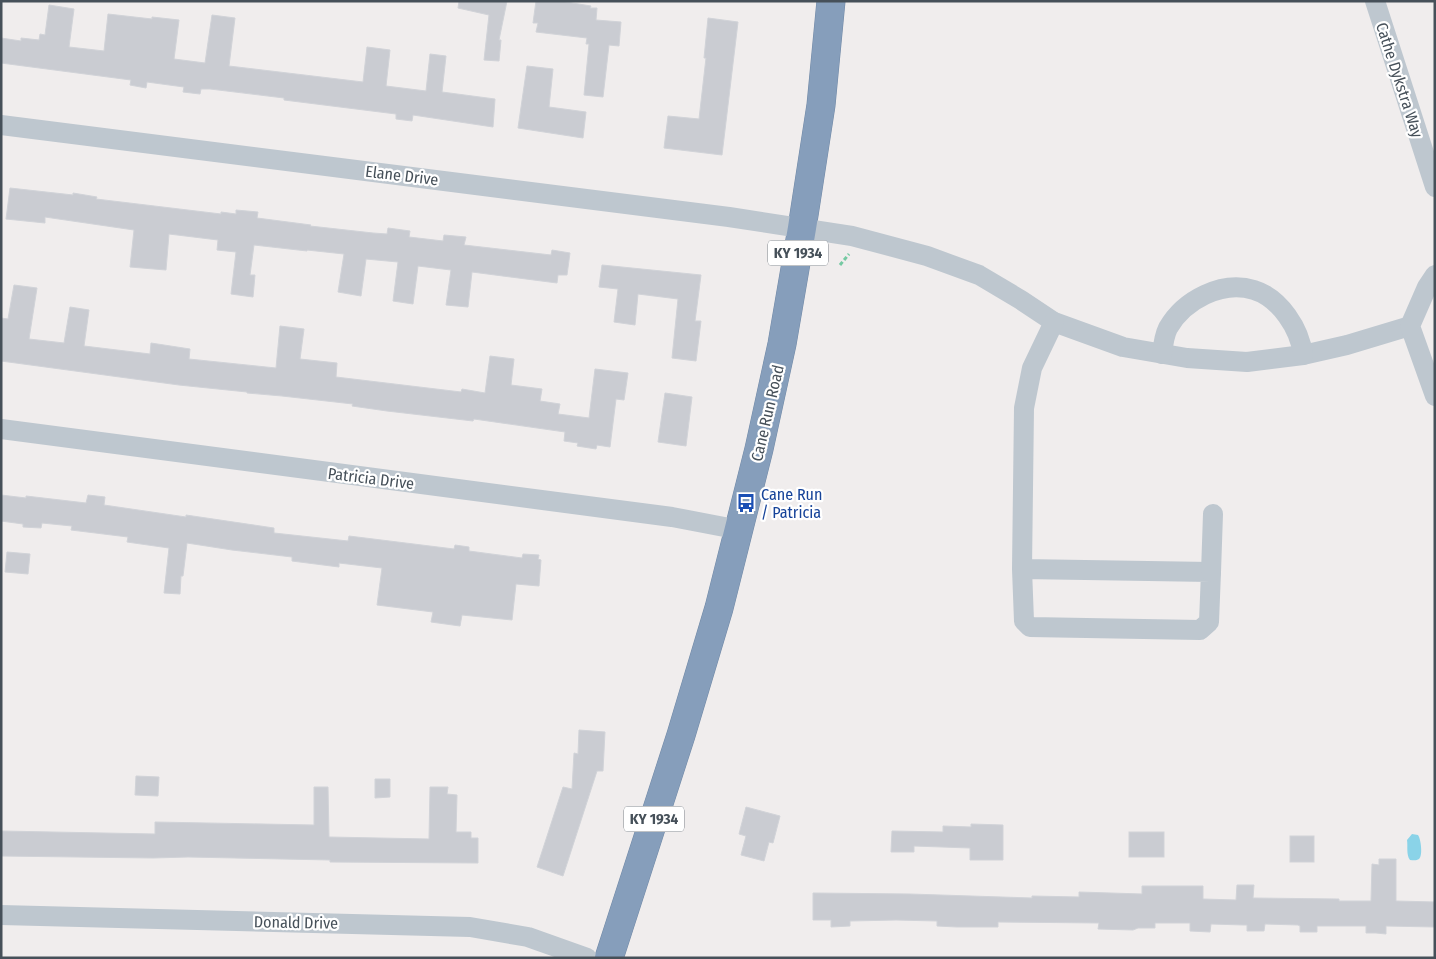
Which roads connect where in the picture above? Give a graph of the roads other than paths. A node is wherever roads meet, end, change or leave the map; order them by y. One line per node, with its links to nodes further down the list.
1 (831, 1): 5 (highway, Cane Run Road / KY 1934)
2 (1375, 1): 4 (street, Cathe Dykstra Way)
3 (1, 125): 5 (street, Elane Drive)
4 (1435, 187)
5 (802, 228): 7 (street); 14 (highway, Cane Run Road / KY 1934)
6 (1435, 275): 8 (street)
7 (1054, 322): 9 (street); 15 (street)
8 (1410, 326): 10 (street); 11 (street)
9 (1162, 354): 10 (street); 10 (street)
10 (1303, 355)
11 (1435, 396)
12 (1, 429): 14 (street, Patricia Drive)
13 (1213, 514): 16 (street)
14 (740, 530): 19 (highway, Cane Run Road / KY 1934)
15 (1022, 569): 16 (street); 16 (street)
16 (1211, 572)
17 (1, 915): 18 (street, Donald Drive)
18 (587, 958)
19 (609, 958)

